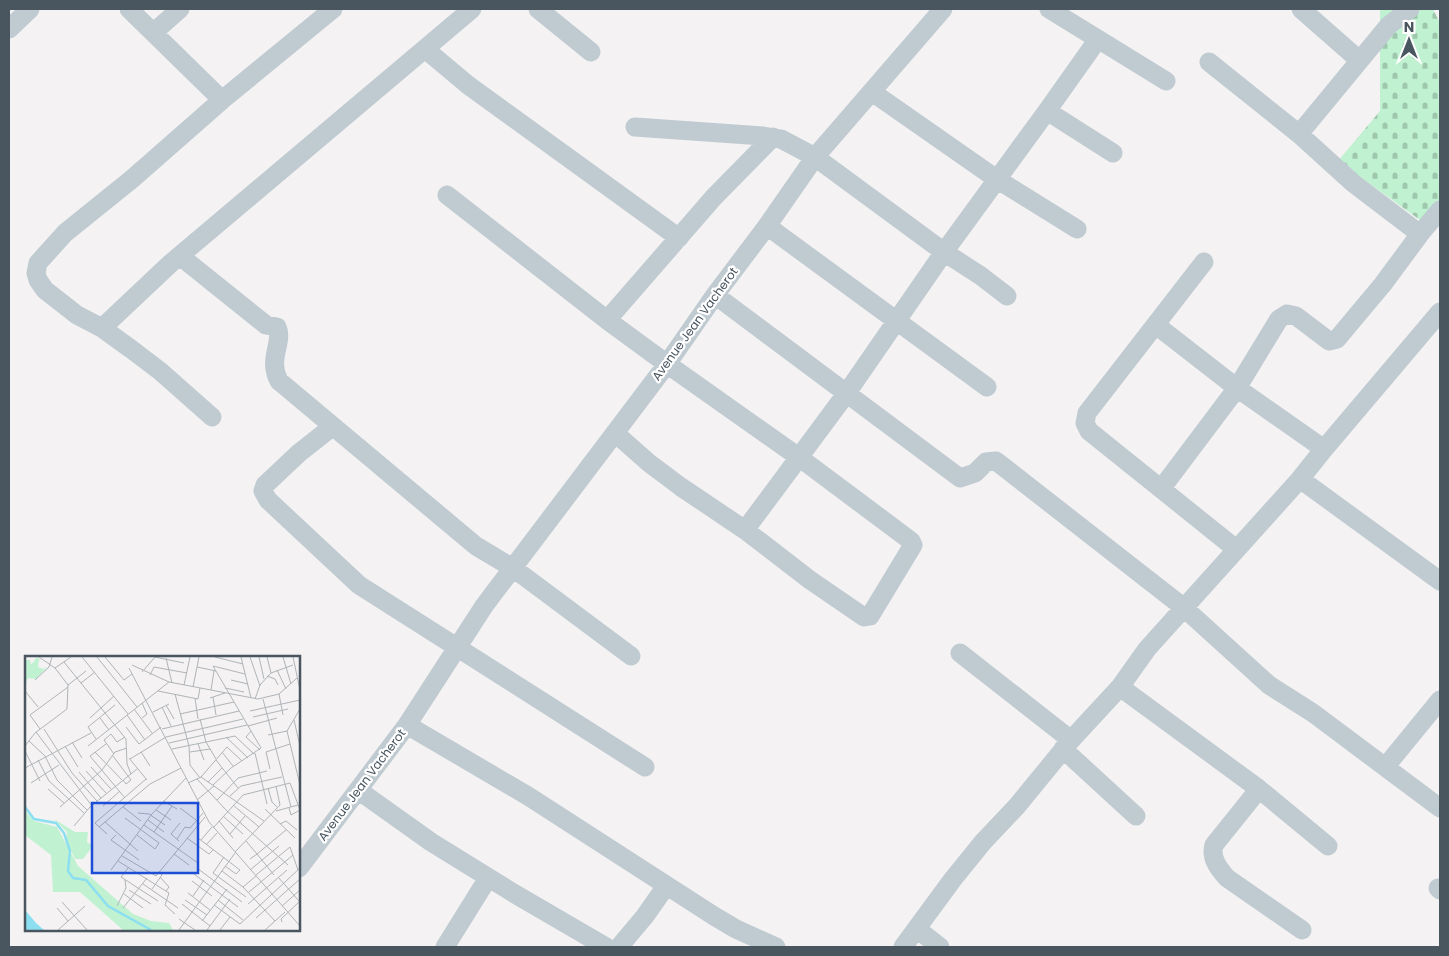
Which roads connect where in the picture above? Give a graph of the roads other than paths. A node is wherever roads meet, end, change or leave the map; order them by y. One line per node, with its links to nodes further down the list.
1 (30, 9): 11 (street)
2 (129, 9): 12 (street)
3 (180, 9): 12 (street)
4 (333, 9): 20 (street)
5 (472, 9): 14 (street)
6 (538, 9): 15 (street)
7 (943, 9): 19 (street, Avenue Jean Vacherot)
8 (1049, 9): 13 (street)
9 (1301, 9): 16 (street)
10 (1410, 9): 16 (street)
11 (9, 29)
12 (154, 32): 20 (street)
13 (1098, 39): 18 (street); 21 (street)
14 (425, 50): 33 (street); 35 (street)
15 (591, 52)
16 (1359, 60): 23 (street)
17 (1209, 62): 23 (street)
18 (1166, 81)
19 (872, 92): 26 (street, Avenue Jean Vacherot); 27 (street)
20 (222, 100): 43 (street)
21 (1047, 111): 25 (street); 27 (street)
22 (635, 127): 24 (street)
23 (1298, 134): 32 (street)
24 (772, 136): 26 (street); 33 (street)
25 (1113, 153)
26 (815, 157): 30 (street, Avenue Jean Vacherot); 34 (street)
27 (998, 180): 31 (street); 34 (street)
28 (447, 195): 40 (street)
29 (1440, 210): 32 (street)
30 (767, 226): 37 (street, Avenue Jean Vacherot); 41 (street)
31 (1077, 229)
32 (1420, 234): 46 (street)
33 (679, 238): 40 (street)
34 (944, 252): 38 (street); 41 (street)
35 (180, 256): 43 (street); 49 (street)
36 (1204, 262): 42 (street)
37 (715, 295): 44 (street, Avenue Jean Vacherot); 47 (street)
38 (1007, 296)
39 (1440, 312): 51 (street)
40 (607, 320): 44 (street)
41 (896, 322): 45 (street); 47 (street)
42 (1156, 325): 46 (street); 54 (street)
43 (102, 328): 48 (street)
44 (667, 364): 50 (street, Avenue Jean Vacherot); 52 (street)
45 (987, 387)
46 (1237, 388): 51 (street); 54 (street)
47 (846, 394): 52 (street); 59 (street)
48 (212, 417)
49 (332, 427): 57 (street); 60 (street)
50 (615, 433): 55 (street); 57 (street, Avenue Jean Vacherot)
51 (1324, 449): 53 (street)
52 (800, 458): 55 (street); 55 (street)
53 (1300, 479): 56 (street); 58 (street)
54 (1161, 489): 56 (street)
55 (745, 530)
56 (1236, 549): 59 (street)
57 (513, 568): 60 (street, Avenue Jean Vacherot); 62 (street)
58 (1440, 581)
59 (1183, 608): 63 (street); 67 (street)
60 (458, 649): 65 (street, Avenue Jean Vacherot); 68 (street)
61 (960, 653): 66 (street)
62 (631, 656)
63 (1120, 687): 66 (street); 69 (street)
64 (1440, 700): 67 (street)
65 (407, 725): 70 (street, Avenue Jean Vacherot); 76 (street)
66 (1067, 744): 72 (street); 77 (street)
67 (1386, 766): 71 (street)
68 (645, 767)
69 (1259, 789): 73 (street); 78 (street)
70 (358, 790): 74 (street, Avenue Jean Vacherot); 75 (street)
71 (1440, 808)
72 (1136, 816)
73 (1328, 846)
74 (300, 867)
75 (488, 878): 79 (street); 80 (street)
76 (666, 886): 81 (street); 82 (street)
77 (917, 929): 83 (street); 84 (street)
78 (1302, 930)
79 (447, 947)
80 (606, 947)
81 (619, 947)
82 (776, 947)
83 (903, 947)
84 (940, 947)

